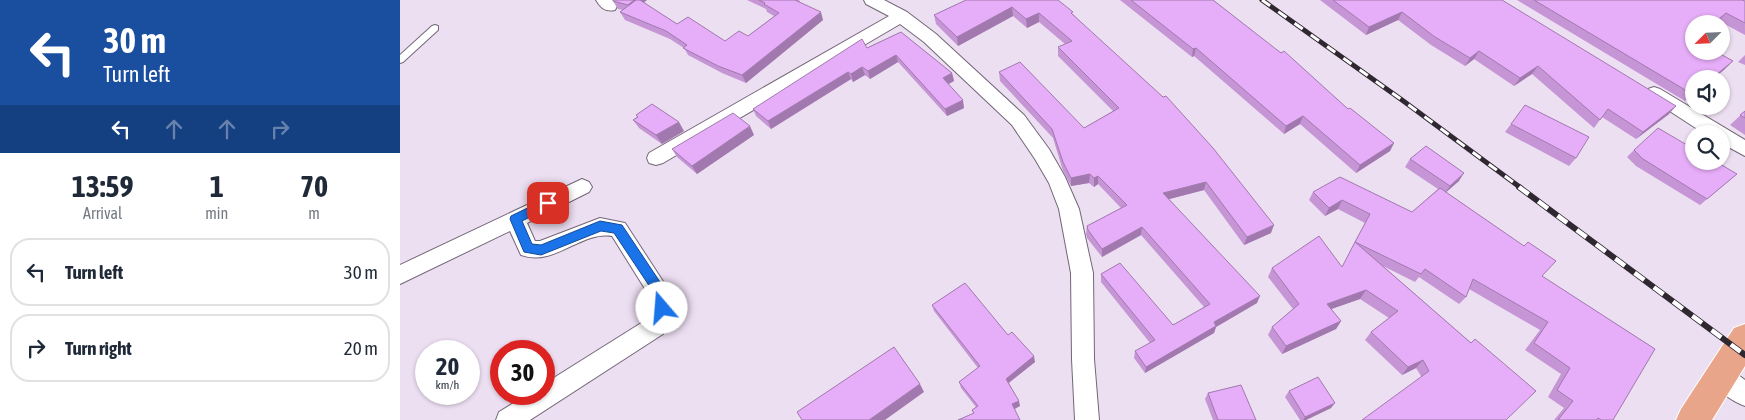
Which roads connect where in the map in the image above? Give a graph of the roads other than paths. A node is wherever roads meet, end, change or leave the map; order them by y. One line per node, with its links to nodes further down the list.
1 (872, 0): 2 (street)
2 (901, 16): 9 (street); 17 (street)
3 (435, 28): 4 (lane)
4 (400, 60)
5 (1636, 82): 6 (street)
6 (1706, 125)
7 (1730, 140): 8 (street)
8 (1745, 149)
9 (656, 158)
10 (582, 187): 11 (street)
11 (515, 219): 12 (street); 16 (street)
12 (400, 275)
13 (1745, 338): 14 (main road)
14 (1721, 376): 15 (street); 18 (main road)
15 (1745, 395)
16 (508, 420)
17 (1087, 420)
18 (1693, 420)

